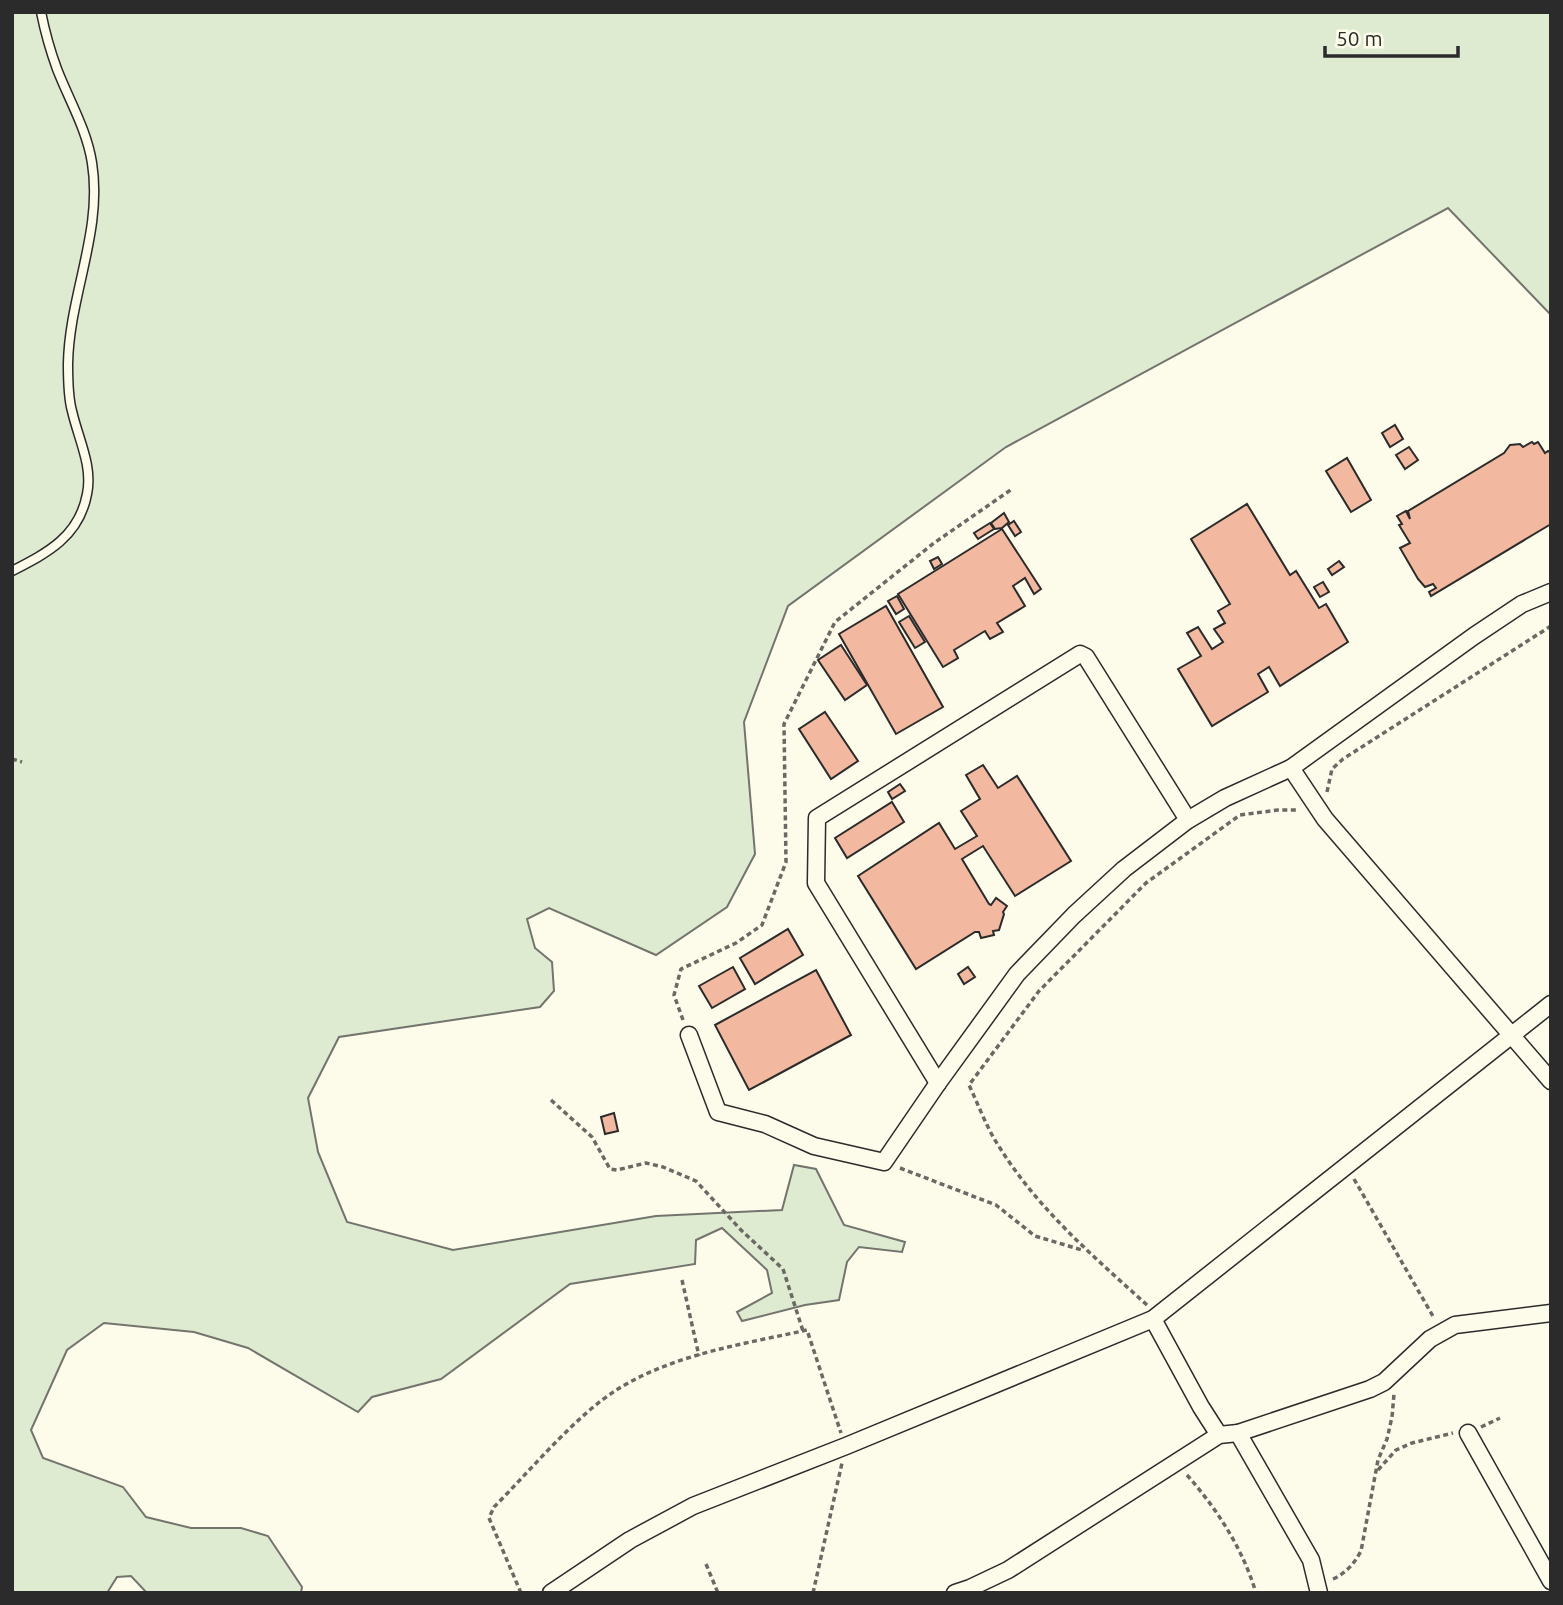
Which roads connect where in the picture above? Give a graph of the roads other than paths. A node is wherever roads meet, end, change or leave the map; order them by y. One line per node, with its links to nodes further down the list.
1 (41, 12): 2 (lane)
2 (12, 571)
3 (1551, 592): 4 (street)
4 (1291, 768): 5 (street); 8 (street)
5 (1188, 820): 10 (street); 10 (street)
6 (1551, 1004): 8 (street)
7 (689, 1035): 10 (street)
8 (1511, 1035): 9 (street); 12 (street)
9 (1551, 1081)
10 (938, 1083)
11 (1551, 1313): 13 (street)
12 (1153, 1319): 15 (street); 18 (street)
13 (1238, 1433): 15 (street); 17 (street)
14 (1468, 1433): 16 (street)
15 (1219, 1435): 19 (street)
16 (1551, 1581)
17 (1319, 1589)
18 (551, 1593)
19 (955, 1593)

